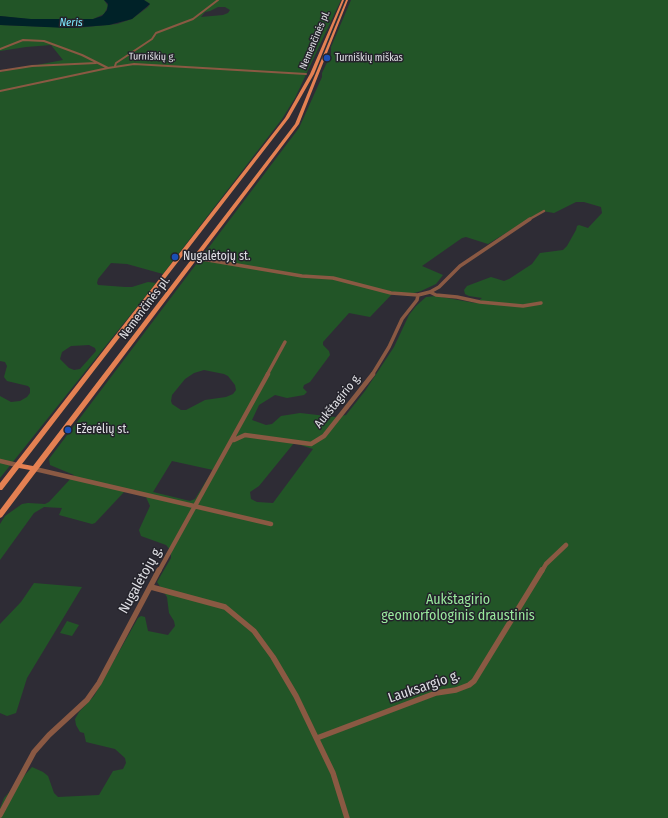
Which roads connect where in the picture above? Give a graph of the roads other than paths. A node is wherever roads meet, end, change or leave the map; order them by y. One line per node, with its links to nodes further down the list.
1 (218, 0): 8 (street)
2 (343, 0): 5 (main road, Nemenčinės pl.)
3 (348, 0): 6 (main road, Nemenčinės pl.)
4 (0, 49): 7 (street)
5 (321, 52): 6 (main road); 11 (main road, Nemenčinės pl.)
6 (326, 52): 15 (main road, Nemenčinės pl.)
7 (97, 62): 9 (street); 10 (street)
8 (115, 66): 9 (street, Turniškių g.); 12 (street, Turniškių g.)
9 (108, 68): 16 (street, Turniškių g.)
10 (0, 71)
11 (314, 71): 12 (main road); 13 (main road, Nemenčinės pl.)
12 (306, 74): 13 (main road)
13 (311, 76): 14 (main road, Nemenčinės pl.)
14 (305, 89): 15 (main road); 17 (main road, Nemenčinės pl.)
15 (311, 90): 18 (main road, Nemenčinės pl.)
16 (0, 92)
17 (233, 189): 18 (main road); 27 (main road, Nemenčinės pl.)
18 (247, 190): 20 (main road, Nemenčinės pl.)
19 (544, 211): 21 (street)
20 (196, 258): 22 (street); 28 (main road, Nemenčinės pl.)
21 (430, 292): 22 (street); 23 (street)
22 (418, 295): 25 (street, Aukštagirio g.)
23 (541, 303)
24 (285, 342): 25 (street, Nugalėtojų g.)
25 (231, 443): 30 (street, Nugalėtojų g.)
26 (0, 461): 27 (street)
27 (18, 465): 28 (main road); 29 (main road, Nemenčinės pl.)
28 (35, 469): 30 (street); 31 (main road, Nemenčinės pl.)
29 (0, 488)
30 (194, 505): 32 (street); 34 (street, Nugalėtojų g.)
31 (0, 514)
32 (271, 524)
33 (566, 546): 35 (street, Lauksargio g.)
34 (151, 587): 35 (street); 36 (street, Nugalėtojų g.)
35 (317, 738): 37 (street)
36 (0, 815)
37 (347, 818)

